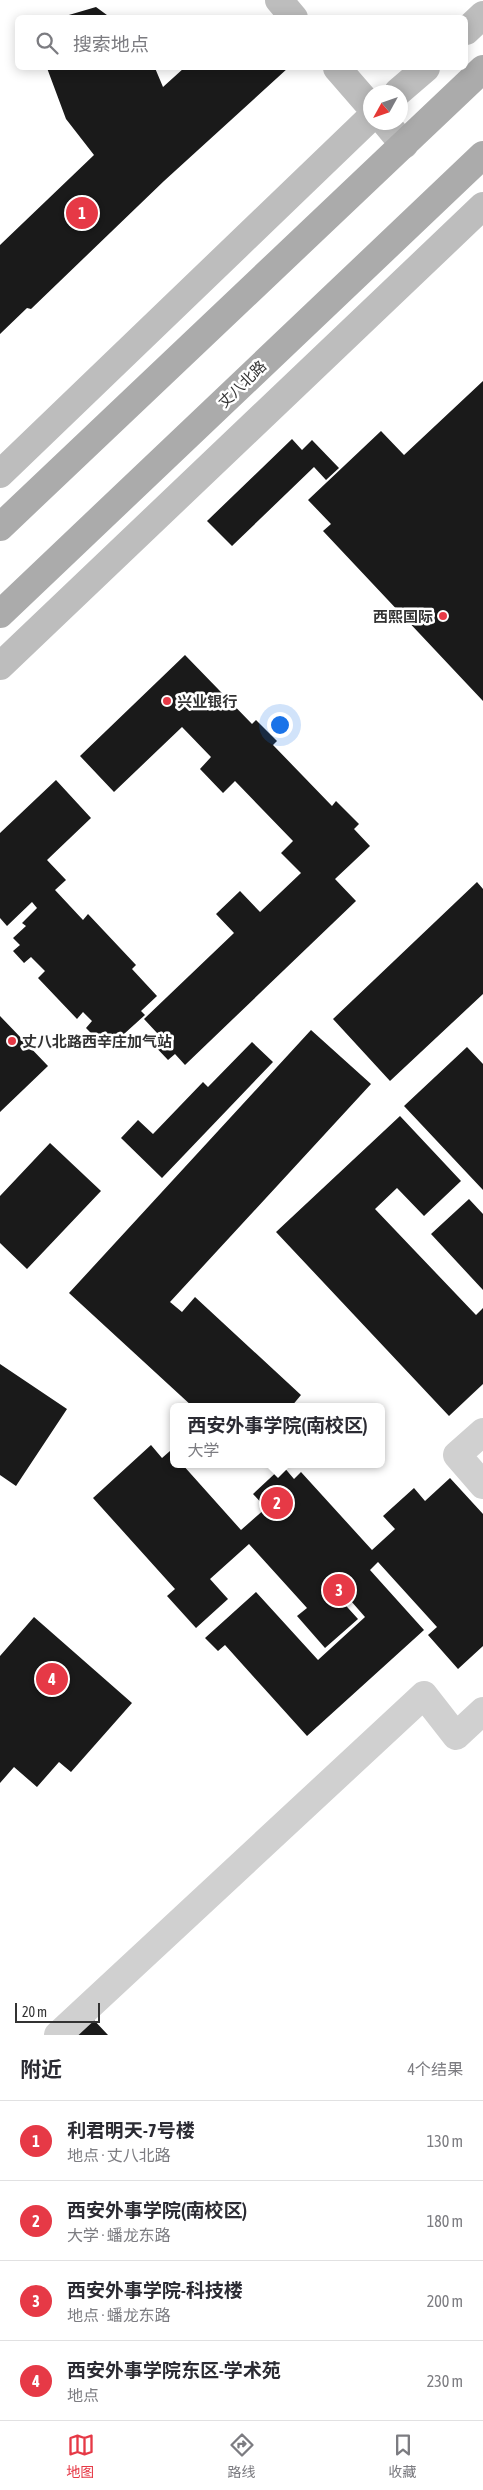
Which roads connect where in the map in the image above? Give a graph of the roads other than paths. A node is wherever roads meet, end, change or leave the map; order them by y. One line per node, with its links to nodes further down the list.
1 (279, 0): 2 (main road)
2 (292, 15)
3 (483, 15): 4 (main road)
4 (468, 29)
5 (483, 69): 12 (main road)
6 (339, 70): 9 (main road)
7 (424, 70): 8 (main road)
8 (406, 85)
9 (363, 98)
10 (363, 125): 15 (main road)
11 (391, 130): 12 (main road)
12 (404, 145): 16 (main road)
13 (483, 155): 17 (main road, 丈八北路)
14 (483, 206): 18 (main road)
15 (0, 474)
16 (0, 528)
17 (0, 614)
18 (0, 666)
19 (483, 1432): 20 (street)
20 (483, 1485)
21 (483, 1712): 22 (street)
22 (58, 2035)

